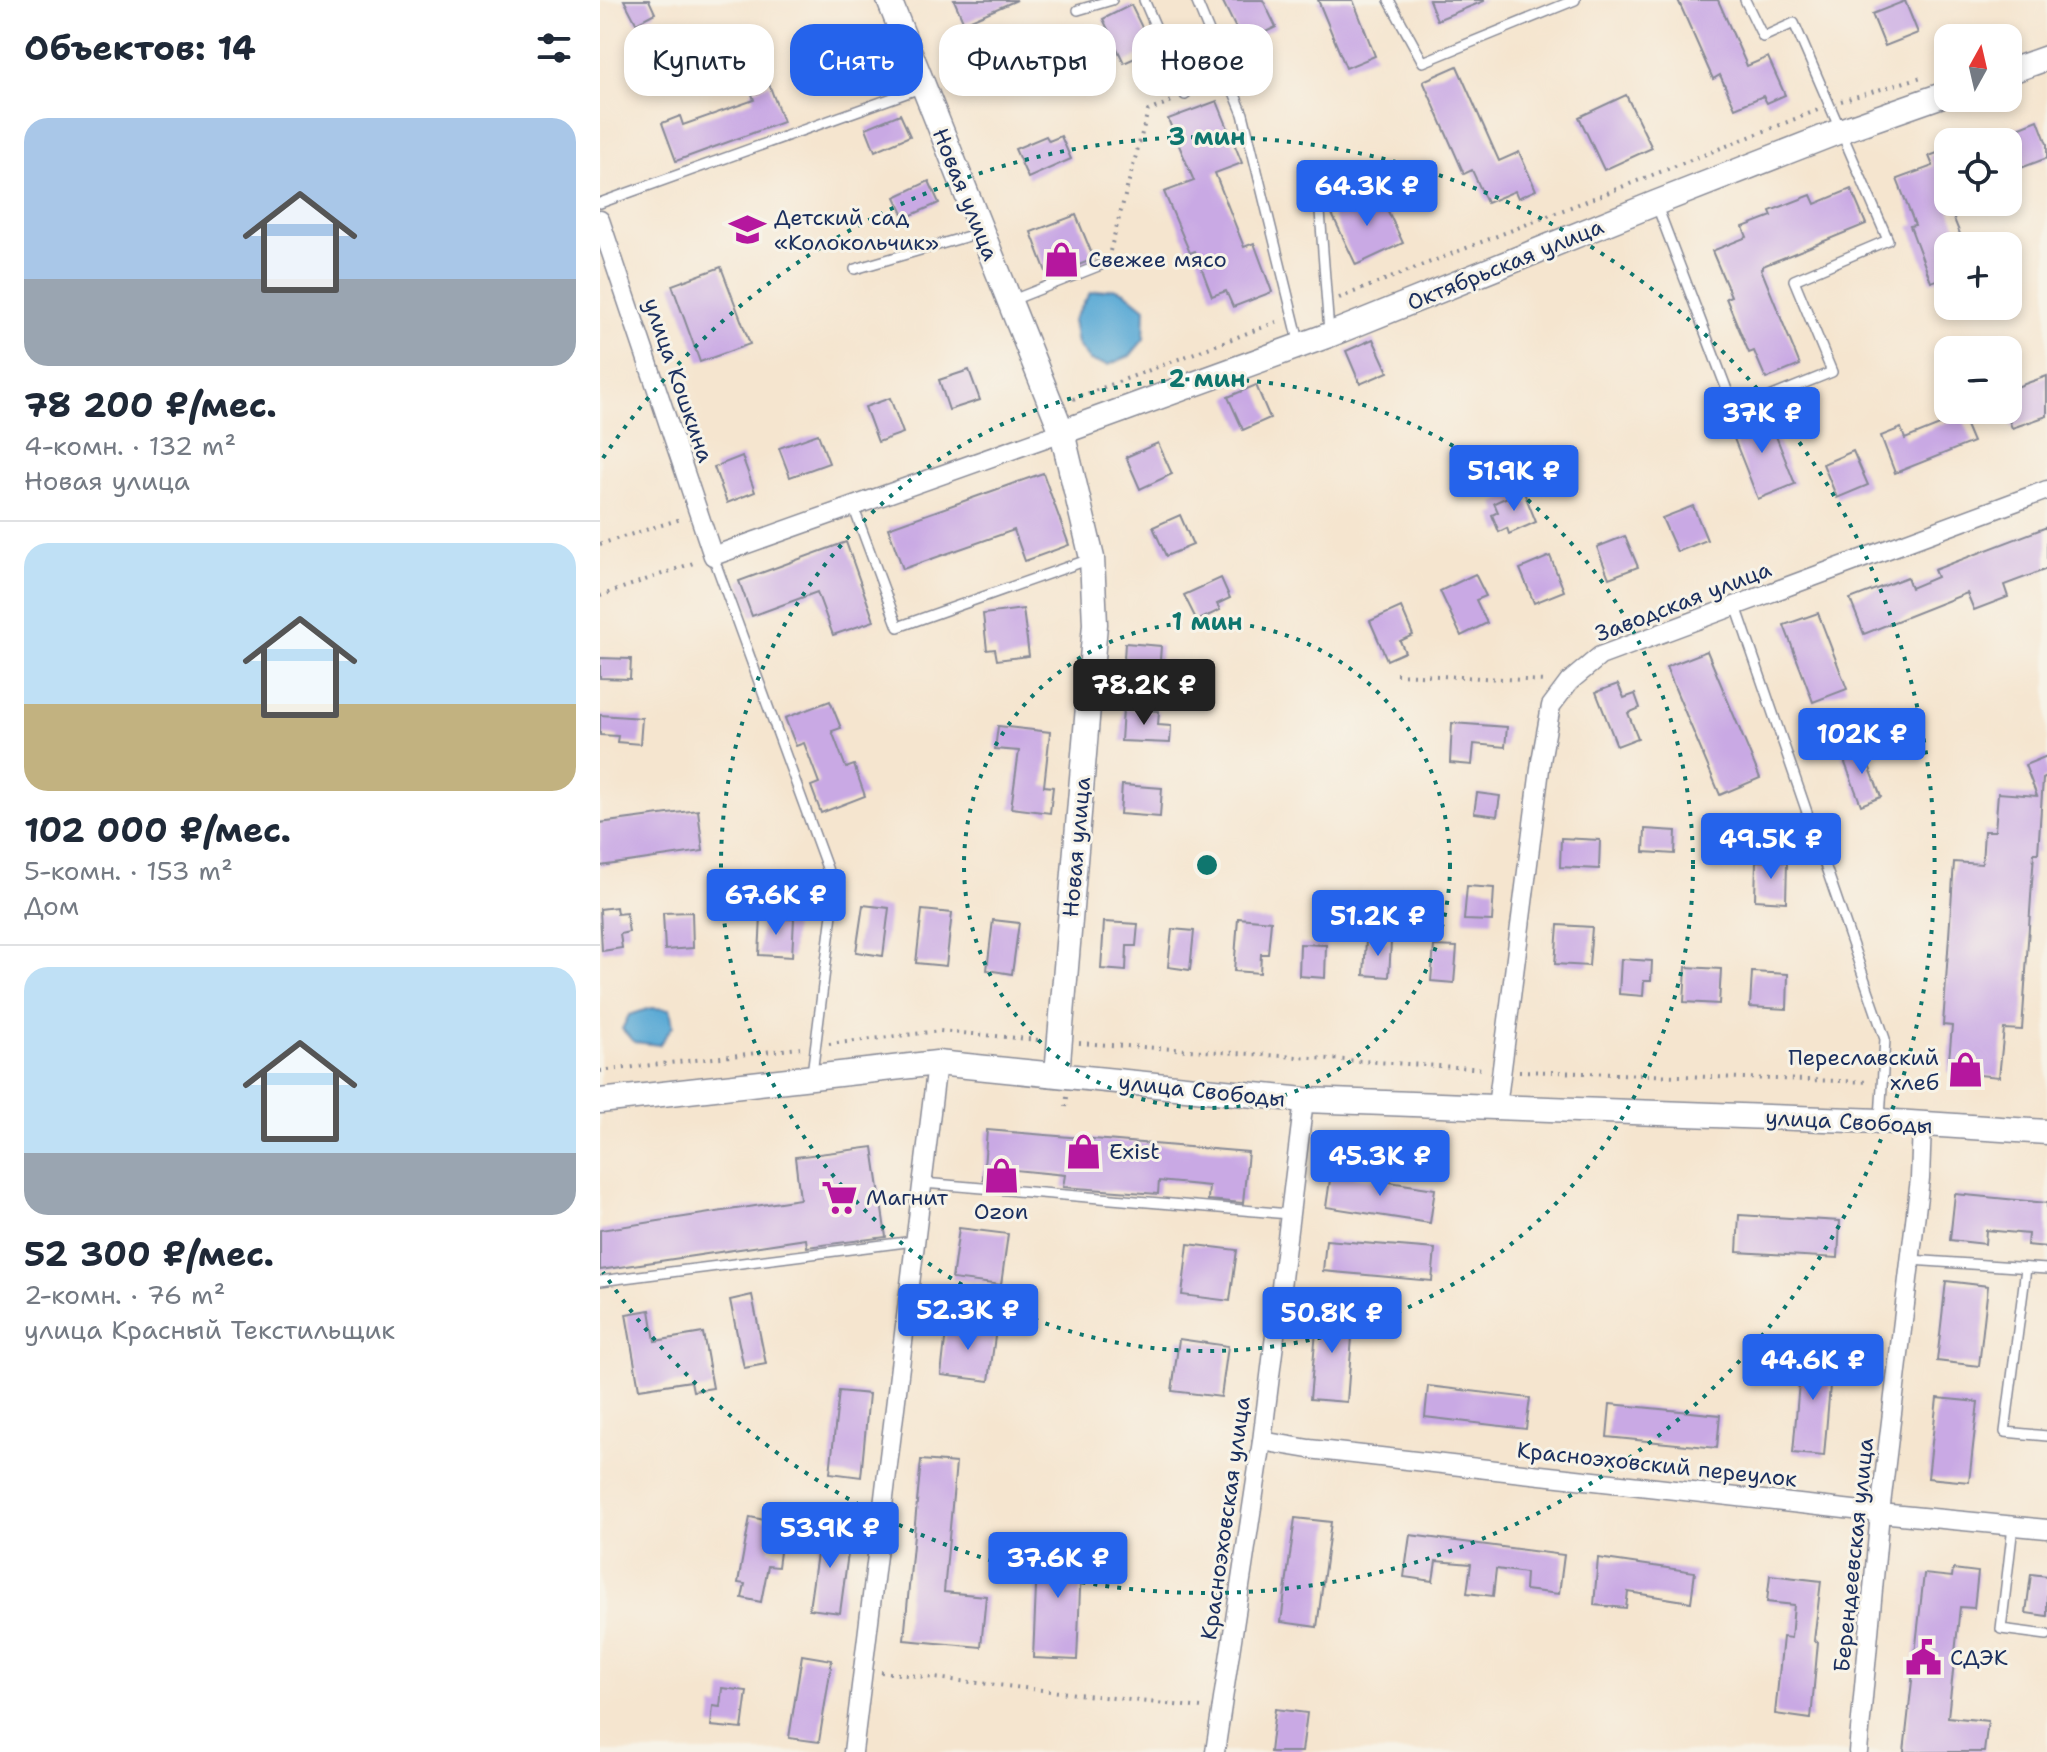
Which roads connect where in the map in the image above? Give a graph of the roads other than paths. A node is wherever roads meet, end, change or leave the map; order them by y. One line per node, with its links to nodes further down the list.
1 (889, 0): 9 (street, Новая улица)
2 (1112, 0): 8 (lane)
3 (1144, 0): 10 (lane)
4 (1196, 0): 26 (lane)
5 (1389, 0): 6 (lane)
6 (1573, 0)
7 (1745, 0): 16 (lane)
8 (1078, 10)
9 (898, 24)
10 (1154, 24)
11 (2047, 58): 12 (street)
12 (2022, 67)
13 (923, 87): 21 (street, Новая улица)
14 (898, 96): 18 (lane)
15 (1934, 98): 16 (street, Октябрьская улица)
16 (1840, 131): 19 (street, Октябрьская улица); 19 (lane)
17 (1379, 171): 25 (lane)
18 (600, 203)
19 (1656, 203): 25 (street, Октябрьская улица)
20 (600, 220): 30 (street, улица Кошкина)
21 (982, 232): 23 (lane); 24 (street, Новая улица)
22 (1106, 263): 24 (lane)
23 (855, 269)
24 (1010, 301): 27 (street, Новая улица)
25 (1329, 335): 26 (street, Октябрьская улица)
26 (1300, 345): 27 (street, Октябрьская улица)
27 (1062, 432): 29 (street); 31 (street, Новая улица)
28 (2047, 490): 32 (street, Заводская улица)
29 (853, 506): 30 (street); 31 (lane)
30 (713, 556): 35 (lane)
31 (1092, 558): 34 (street, Новая улица)
32 (1736, 606): 38 (street, Заводская улица); 40 (lane)
33 (937, 1063): 34 (street, улица Свободы); 35 (street, улица Свободы); 42 (street)
34 (1057, 1074): 36 (street, улица Свободы)
35 (812, 1077): 37 (street, улица Свободы)
36 (1304, 1100): 38 (street, улица Свободы); 43 (street, Красноэховская улица)
37 (600, 1101)
38 (1497, 1107): 40 (street, улица Свободы)
39 (1926, 1120): 40 (street, улица Свободы); 41 (street, улица Свободы); 45 (street, Берендеевская улица)
40 (1880, 1121)
41 (2047, 1132)
42 (923, 1183): 43 (lane); 44 (street)
43 (1289, 1214): 50 (street, Красноэховская улица)
44 (914, 1241): 48 (lane); 55 (street)
45 (1910, 1260): 46 (lane); 51 (street, Берендеевская улица)
46 (2026, 1268): 47 (lane); 49 (lane)
47 (2047, 1269)
48 (600, 1281)
49 (2047, 1436)
50 (1262, 1441): 51 (street, Красноэховский переулок); 56 (street, Красноэховская улица)
51 (1880, 1513): 52 (street, Красноэховский переулок); 57 (street, Берендеевская улица)
52 (2013, 1526): 53 (street, Красноэховский переулок); 54 (lane)
53 (2047, 1529)
54 (2047, 1635)
55 (853, 1752)
56 (1215, 1752)
57 (1858, 1752)

